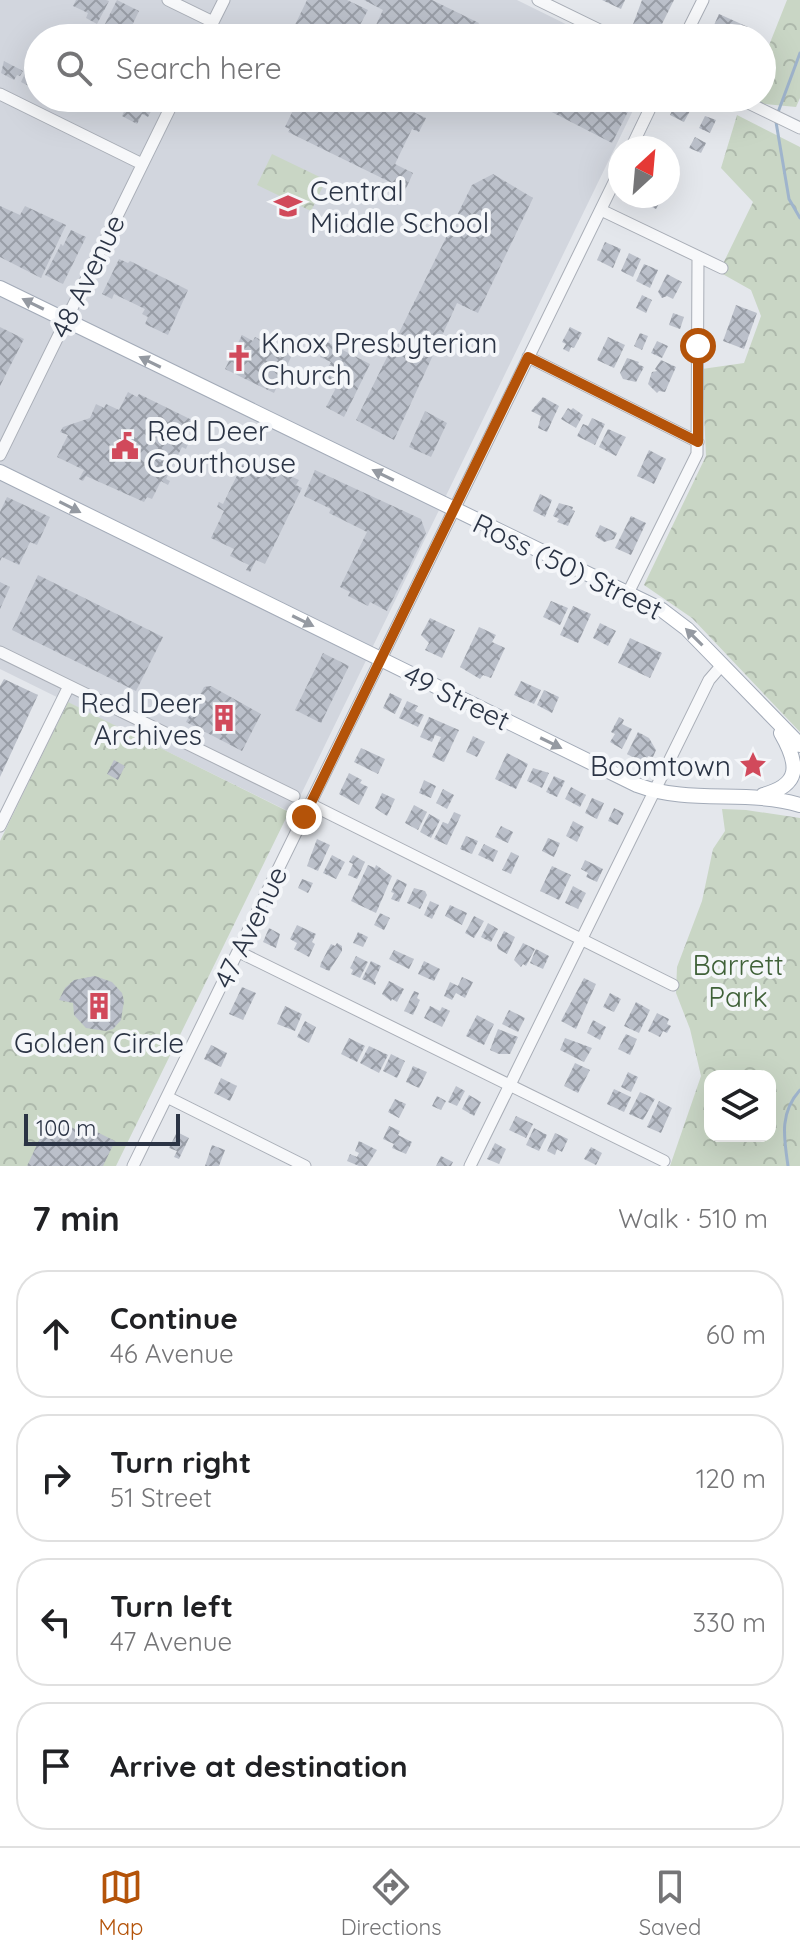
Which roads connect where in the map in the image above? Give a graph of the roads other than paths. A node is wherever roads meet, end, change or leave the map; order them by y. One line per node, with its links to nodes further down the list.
1 (168, 0): 6 (street)
2 (224, 0): 6 (street)
3 (538, 0): 5 (street)
4 (703, 0): 8 (street)
5 (561, 5): 7 (street)
6 (213, 22)
7 (593, 24)
8 (691, 24)
9 (0, 94): 10 (street)
10 (24, 106)
11 (37, 112): 17 (street)
12 (168, 112): 17 (street, 48 Avenue)
13 (648, 112): 16 (street)
14 (766, 112): 15 (street)
15 (800, 128)
16 (637, 136)
17 (142, 164): 23 (street, 48 Avenue)
18 (608, 195): 19 (street, 47 Avenue)
19 (601, 210): 20 (street); 24 (street, 47 Avenue)
20 (698, 257): 21 (street); 25 (street)
21 (722, 268)
22 (0, 288): 23 (main road, Ross (50) Street, one-way to 22)
23 (66, 320): 26 (street, 48 Avenue); 28 (main road, Ross (50) Street, one-way to 23)
24 (528, 357): 25 (street); 28 (street, 47 Avenue)
25 (698, 442): 29 (street)
26 (0, 455)
27 (0, 472): 31 (main road, 49 Street, one-way to 31)
28 (454, 509): 29 (main road, Ross (50) Street); 31 (street, 47 Avenue)
29 (628, 593): 32 (main road, Ross (50) Street, one-way to 29)
30 (0, 652): 33 (street)
31 (381, 659): 36 (main road, 49 Street, one-way to 36); 39 (street, 47 Avenue)
32 (722, 665): 34 (main road, Ross (50) Street); 36 (street)
33 (69, 686): 37 (street); 41 (street)
34 (769, 712): 35 (main road, Ross (50) Street); 38 (main road)
35 (800, 745)
36 (653, 791): 38 (main road, 49 Street); 42 (street)
37 (294, 796)
38 (750, 798): 40 (main road, 49 Street)
39 (310, 804): 42 (street); 43 (street, 47 Avenue)
40 (800, 805)
41 (0, 826)
42 (582, 939): 44 (street); 45 (street)
43 (239, 952): 45 (street); 46 (street, 47 Avenue)
44 (673, 985)
45 (510, 1084): 47 (street); 50 (street)
46 (167, 1097): 48 (street, 47 Avenue); 49 (street)
47 (664, 1161)
48 (133, 1166)
49 (305, 1166)
50 (470, 1166)

